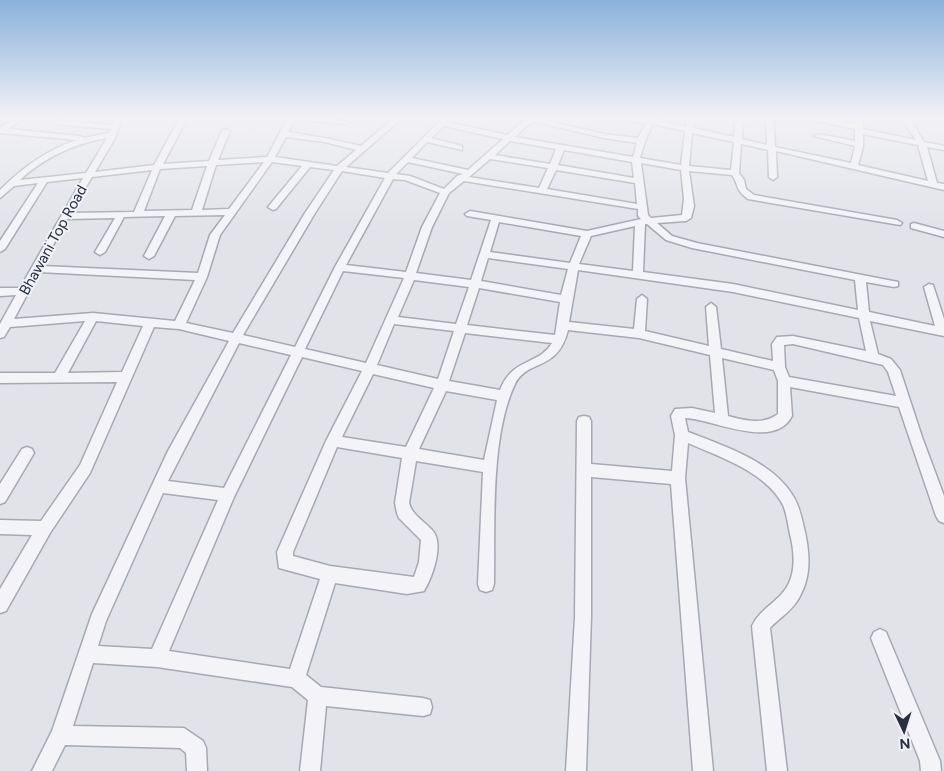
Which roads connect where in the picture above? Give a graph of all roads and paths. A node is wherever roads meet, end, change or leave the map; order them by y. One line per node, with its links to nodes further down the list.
1 (48, 155): 36 (street)
2 (100, 155): 29 (street, Bhawani Top Road)
3 (164, 155): 24 (street)
4 (216, 155): 22 (street)
5 (272, 155): 19 (street)
6 (355, 155): 26 (street)
7 (409, 155): 18 (street)
8 (557, 155): 25 (street)
9 (611, 155): 20 (street)
10 (637, 155): 20 (street)
11 (686, 155): 27 (street)
12 (737, 155): 28 (street)
13 (771, 155): 32 (street)
14 (800, 155): 23 (street)
15 (857, 155): 23 (street)
16 (925, 155): 37 (street)
17 (489, 156): 25 (street); 30 (street)
18 (406, 158): 30 (street); 31 (street)
19 (270, 159): 21 (street); 22 (street); 44 (street)
20 (636, 159): 27 (street); 35 (street)
21 (309, 163): 26 (street); 42 (street)
22 (212, 164): 24 (street); 45 (street)
23 (854, 166): 37 (street)
24 (157, 167): 29 (street); 46 (street)
25 (551, 167): 35 (street); 40 (street)
26 (340, 168): 31 (street); 87 (street)
27 (684, 168): 28 (street); 52 (street)
28 (735, 173): 53 (street)
29 (89, 174): 34 (street); 50 (street, Bhawani Top Road)
30 (464, 176): 39 (street); 40 (street)
31 (390, 177): 39 (street); 62 (street)
32 (773, 177)
33 (0, 180): 36 (street)
34 (44, 180): 36 (street); 57 (street)
35 (638, 181): 43 (street)
36 (12, 182): 41 (street)
37 (932, 184): 38 (street)
38 (944, 187)
39 (445, 192): 65 (street)
40 (542, 192): 43 (street)
41 (0, 195)
42 (273, 207)
43 (641, 207): 52 (street)
44 (231, 212): 45 (street); 66 (street)
45 (196, 213): 47 (street)
46 (138, 214): 47 (street); 49 (street)
47 (171, 214): 60 (street)
48 (470, 214): 51 (street)
49 (120, 215): 50 (street); 58 (street)
50 (64, 216): 63 (street, Bhawani Top Road)
51 (496, 218): 55 (street); 59 (street)
52 (644, 222): 55 (street); 64 (street); 67 (street)
53 (897, 223)
54 (914, 226): 56 (street)
55 (586, 234): 61 (street)
56 (944, 234)
57 (0, 249)
58 (100, 252)
59 (483, 254): 61 (street); 68 (street)
60 (149, 256)
61 (573, 266): 64 (street); 73 (street)
62 (340, 267): 65 (street); 89 (street)
63 (36, 269): 66 (street); 71 (street, Bhawani Top Road)
64 (638, 274): 77 (street)
65 (410, 276): 68 (street); 78 (street)
66 (202, 277): 81 (street)
67 (860, 278): 69 (street); 77 (street)
68 (476, 284): 73 (street); 83 (street)
69 (894, 284)
70 (929, 287): 84 (street)
71 (24, 290): 72 (street); 80 (street, Bhawani Top Road)
72 (0, 292)
73 (566, 299): 82 (street)
74 (642, 299): 86 (street)
75 (711, 307): 90 (street)
76 (93, 317): 79 (street); 80 (street); 94 (street)
77 (864, 317): 84 (street); 91 (street)
78 (391, 320): 83 (street); 92 (street)
79 (150, 322): 81 (street); 95 (street)
80 (7, 324): 85 (street, Bhawani Top Road)
81 (179, 325): 87 (street)
82 (564, 326): 86 (street); 88 (street)
83 (461, 328): 88 (street); 97 (street)
84 (943, 332)
85 (0, 334)
86 (639, 334): 90 (street)
87 (236, 338): 89 (street); 109 (street)
88 (559, 340): 98 (street)
89 (298, 352): 92 (street); 110 (street)
90 (716, 352): 93 (street); 100 (street)
91 (873, 357): 93 (street); 99 (street)
92 (369, 369): 97 (street); 103 (street)
93 (781, 374): 99 (street); 100 (street)
94 (59, 377): 95 (street); 96 (street)
95 (124, 377): 114 (street)
96 (0, 378)
97 (442, 385): 98 (street); 105 (street)
98 (504, 396): 106 (street)
99 (905, 403): 112 (street)
100 (722, 420): 102 (street)
101 (584, 421): 107 (street)
102 (682, 435): 108 (street); 130 (street)
103 (333, 441): 105 (street); 115 (street)
104 (27, 453): 111 (street)
105 (410, 454): 106 (street); 115 (street)
106 (490, 467): 116 (street)
107 (584, 470): 108 (street); 128 (street)
108 (678, 478): 129 (street)
109 (158, 486): 110 (street); 119 (street)
110 (228, 496): 120 (street)
111 (0, 497)
112 (944, 516)
113 (0, 527): 114 (street)
114 (45, 528): 117 (street)
115 (330, 574): 121 (street)
116 (486, 584)
117 (0, 605)
118 (880, 638): 131 (street)
119 (88, 654): 120 (street); 124 (street)
120 (157, 658): 121 (street)
121 (296, 679): 122 (street)
122 (318, 696): 123 (street); 127 (street)
123 (423, 707)
124 (60, 734): 125 (street); 126 (street)
125 (42, 771)
126 (197, 771)
127 (310, 771)
128 (576, 771)
129 (703, 771)
130 (777, 771)
131 (931, 771)

